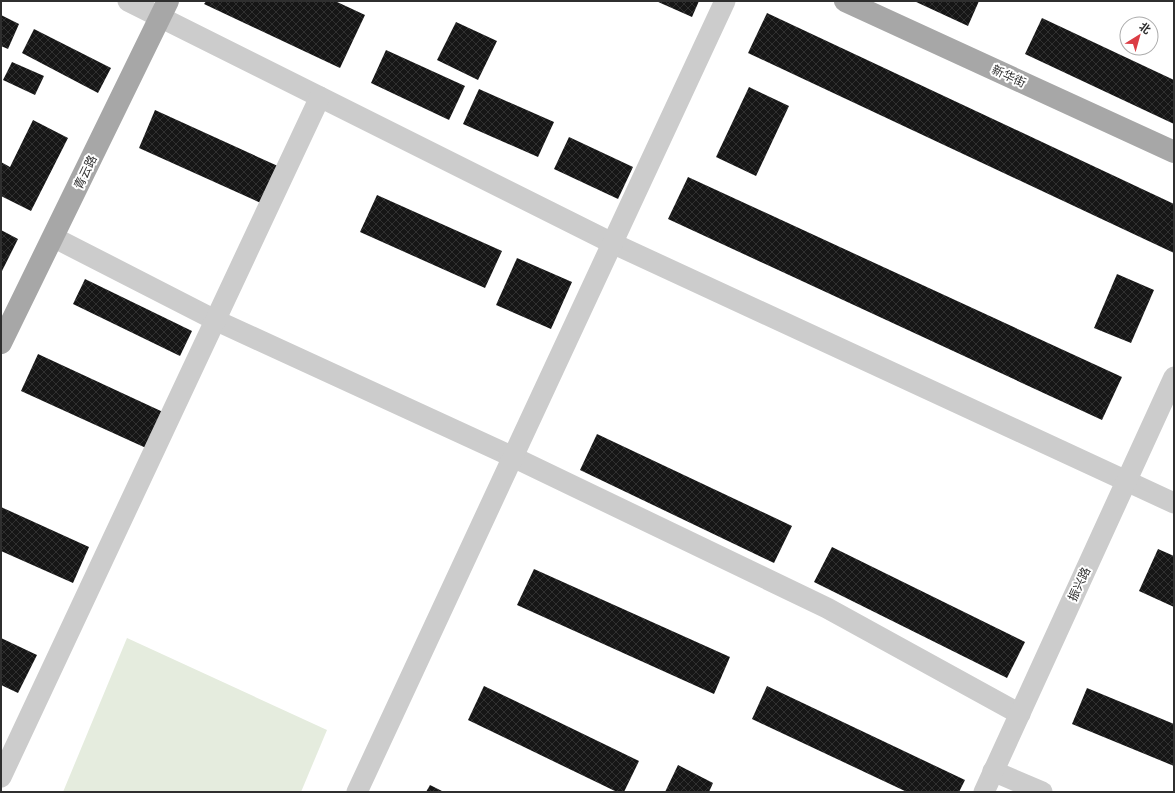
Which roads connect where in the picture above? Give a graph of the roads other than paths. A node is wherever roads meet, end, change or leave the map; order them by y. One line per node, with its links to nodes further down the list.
1 (128, 1): 4 (street)
2 (725, 1): 8 (street)
3 (852, 2): 6 (main road, 新华街)
4 (164, 9): 5 (street); 7 (main road, 青云路)
5 (320, 97): 8 (street); 9 (street)
6 (1174, 152)
7 (52, 238): 9 (street); 10 (main road, 青云路)
8 (612, 243): 12 (street); 13 (street)
9 (215, 320): 12 (street); 17 (street)
10 (1, 343)
11 (1174, 377): 13 (street, 振兴路)
12 (513, 457): 15 (street); 18 (street)
13 (1126, 481): 14 (street); 15 (street, 振兴路)
14 (1174, 503)
15 (1020, 714): 16 (street, 振兴路)
16 (993, 771): 19 (street, 振兴路); 20 (street)
17 (1, 777)
18 (357, 792)
19 (984, 792)
20 (1042, 792)

